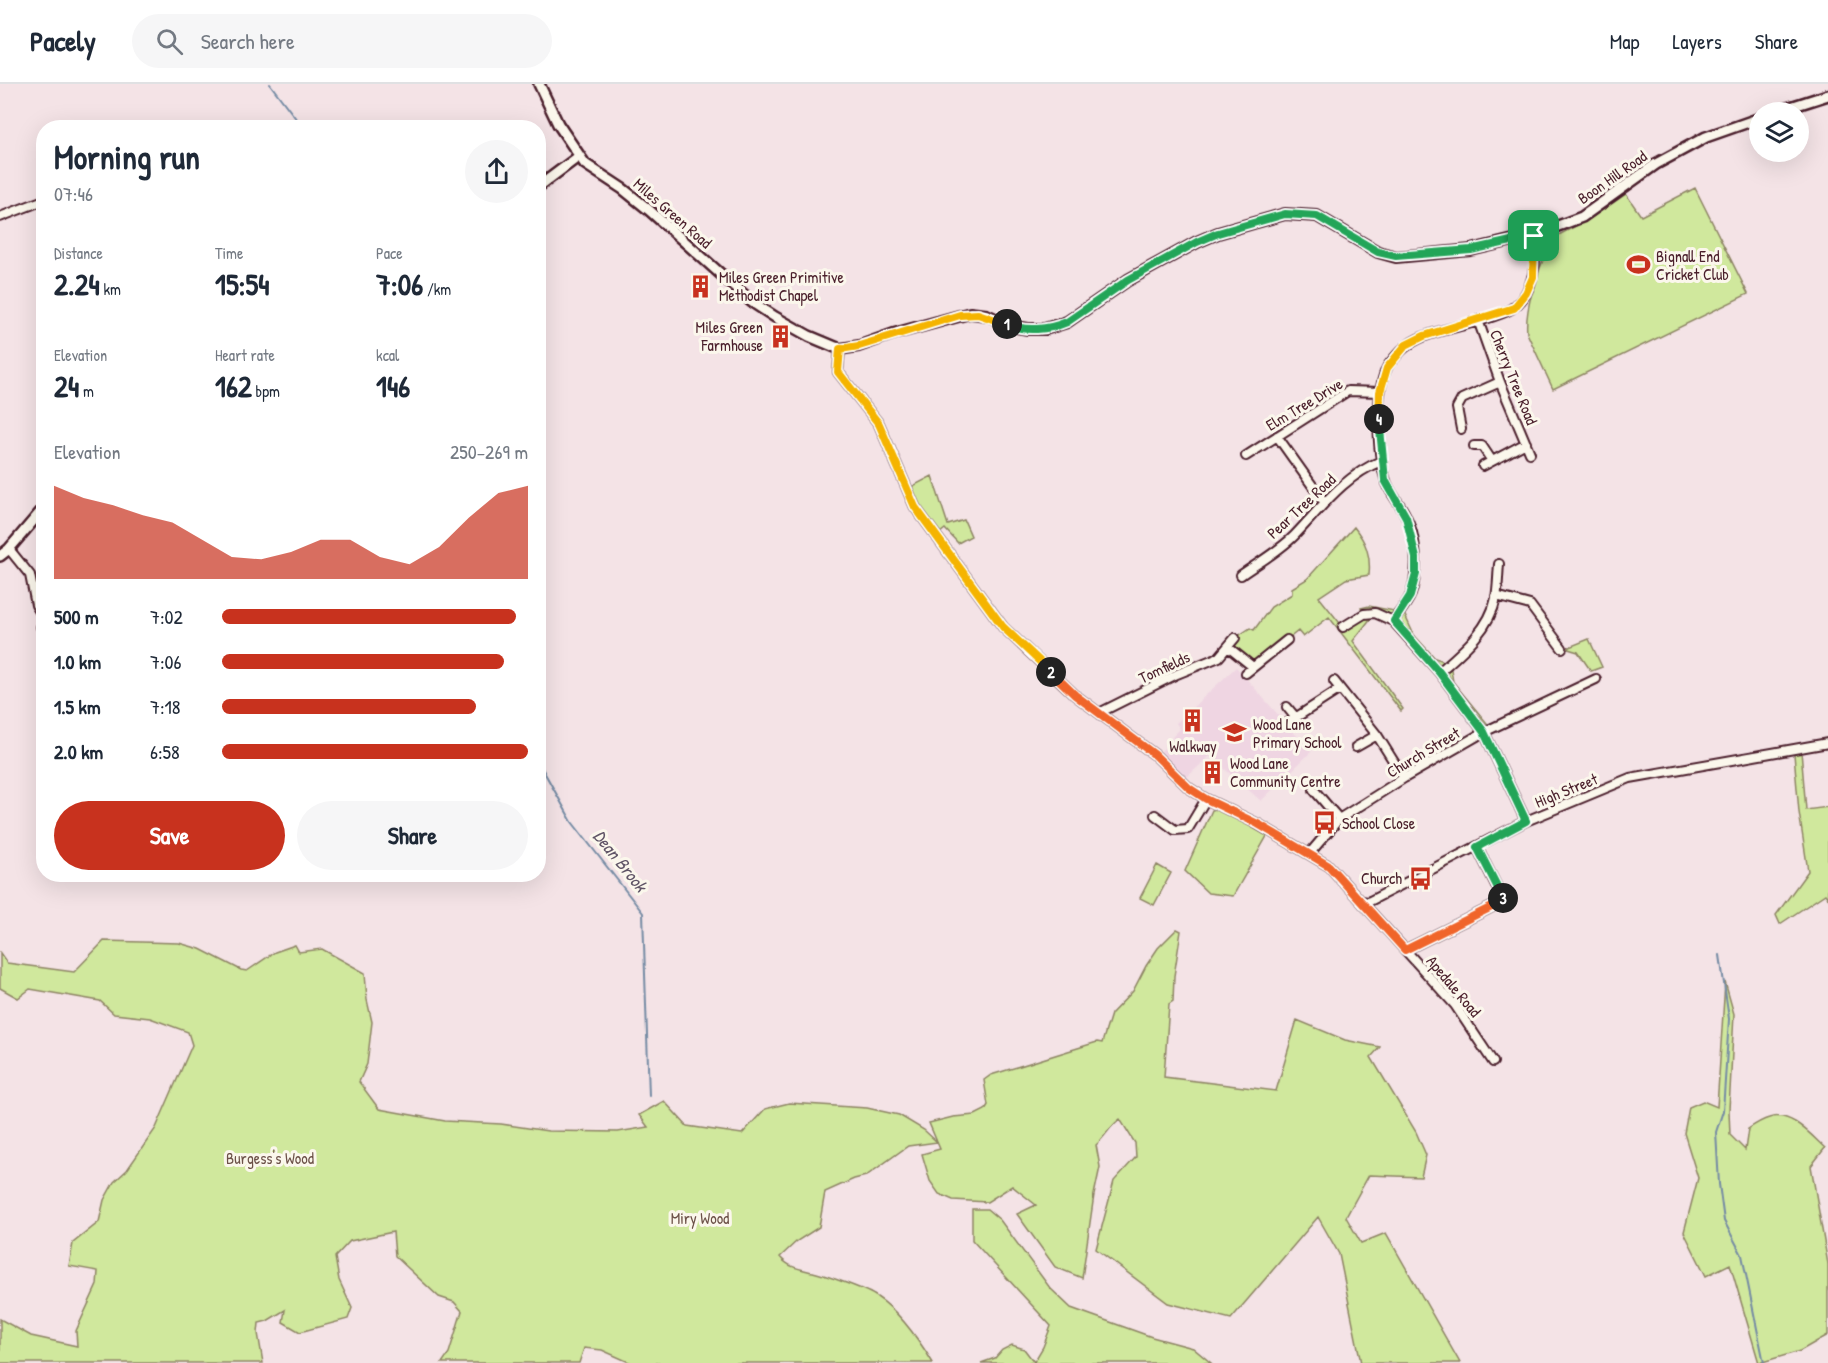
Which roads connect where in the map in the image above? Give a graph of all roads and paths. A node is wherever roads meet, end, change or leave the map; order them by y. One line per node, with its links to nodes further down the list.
1 (539, 84): 5 (street)
2 (1828, 95): 3 (street)
3 (1806, 102)
4 (1749, 122): 9 (street, Boon Hill Road)
5 (578, 157): 6 (street); 11 (street, Miles Green Road)
6 (546, 181)
7 (36, 203): 8 (street)
8 (0, 217)
9 (1534, 236): 10 (street); 11 (street, Boon Hill Road)
10 (1478, 320): 12 (street, Cherry Tree Road); 13 (street)
11 (840, 349): 46 (street, Apedale Road)
12 (1500, 382): 14 (street); 16 (street, Cherry Tree Road)
13 (1380, 392): 15 (street, Elm Tree Drive); 20 (street)
14 (1458, 428)
15 (1277, 436): 19 (street, Elm Tree Drive); 23 (street)
16 (1526, 443): 18 (street, Cherry Tree Road); 21 (street, Cherry Tree Road)
17 (1474, 446): 21 (street)
18 (1530, 453)
19 (1246, 456)
20 (1381, 460): 23 (street, Pear Tree Road); 33 (street)
21 (1492, 461): 22 (street, Cherry Tree Road)
22 (1483, 466)
23 (1324, 502): 30 (street, Pear Tree Road)
24 (36, 517): 25 (street)
25 (9, 549): 26 (street); 32 (street)
26 (0, 556)
27 (1499, 564): 29 (street)
28 (1489, 572): 29 (street)
29 (1498, 574): 31 (street)
30 (1241, 575)
31 (1496, 596): 38 (street); 40 (street)
32 (36, 605)
33 (1394, 621): 34 (street); 40 (street)
34 (1343, 627)
35 (1235, 638): 37 (street, Tomfields)
36 (1287, 640): 39 (street)
37 (1228, 647): 39 (street); 46 (street, Tomfields)
38 (1562, 648)
39 (1253, 667): 41 (street)
40 (1439, 672): 47 (street)
41 (1246, 673)
42 (1596, 679): 47 (street, Church Street)
43 (1334, 681): 44 (street)
44 (1340, 688): 45 (street); 48 (street)
45 (1287, 707)
46 (1099, 713): 53 (street, Apedale Road)
47 (1484, 732): 51 (street, Church Street); 56 (street)
48 (1377, 735): 50 (street); 51 (street)
49 (1828, 743): 56 (street, High Street)
50 (1356, 747)
51 (1404, 778): 55 (street, Church Street)
52 (1314, 790): 55 (street)
53 (1206, 799): 54 (street); 58 (street, Apedale Road)
54 (1155, 815)
55 (1339, 819): 58 (street, Church Street)
56 (1526, 821): 57 (street, High Street)
57 (1477, 847): 59 (street, High Street); 60 (street)
58 (1310, 853): 59 (street, Apedale Road)
59 (1361, 901): 60 (street, Apedale Road)
60 (1405, 950): 61 (street, Apedale Road)
61 (1493, 1062)

